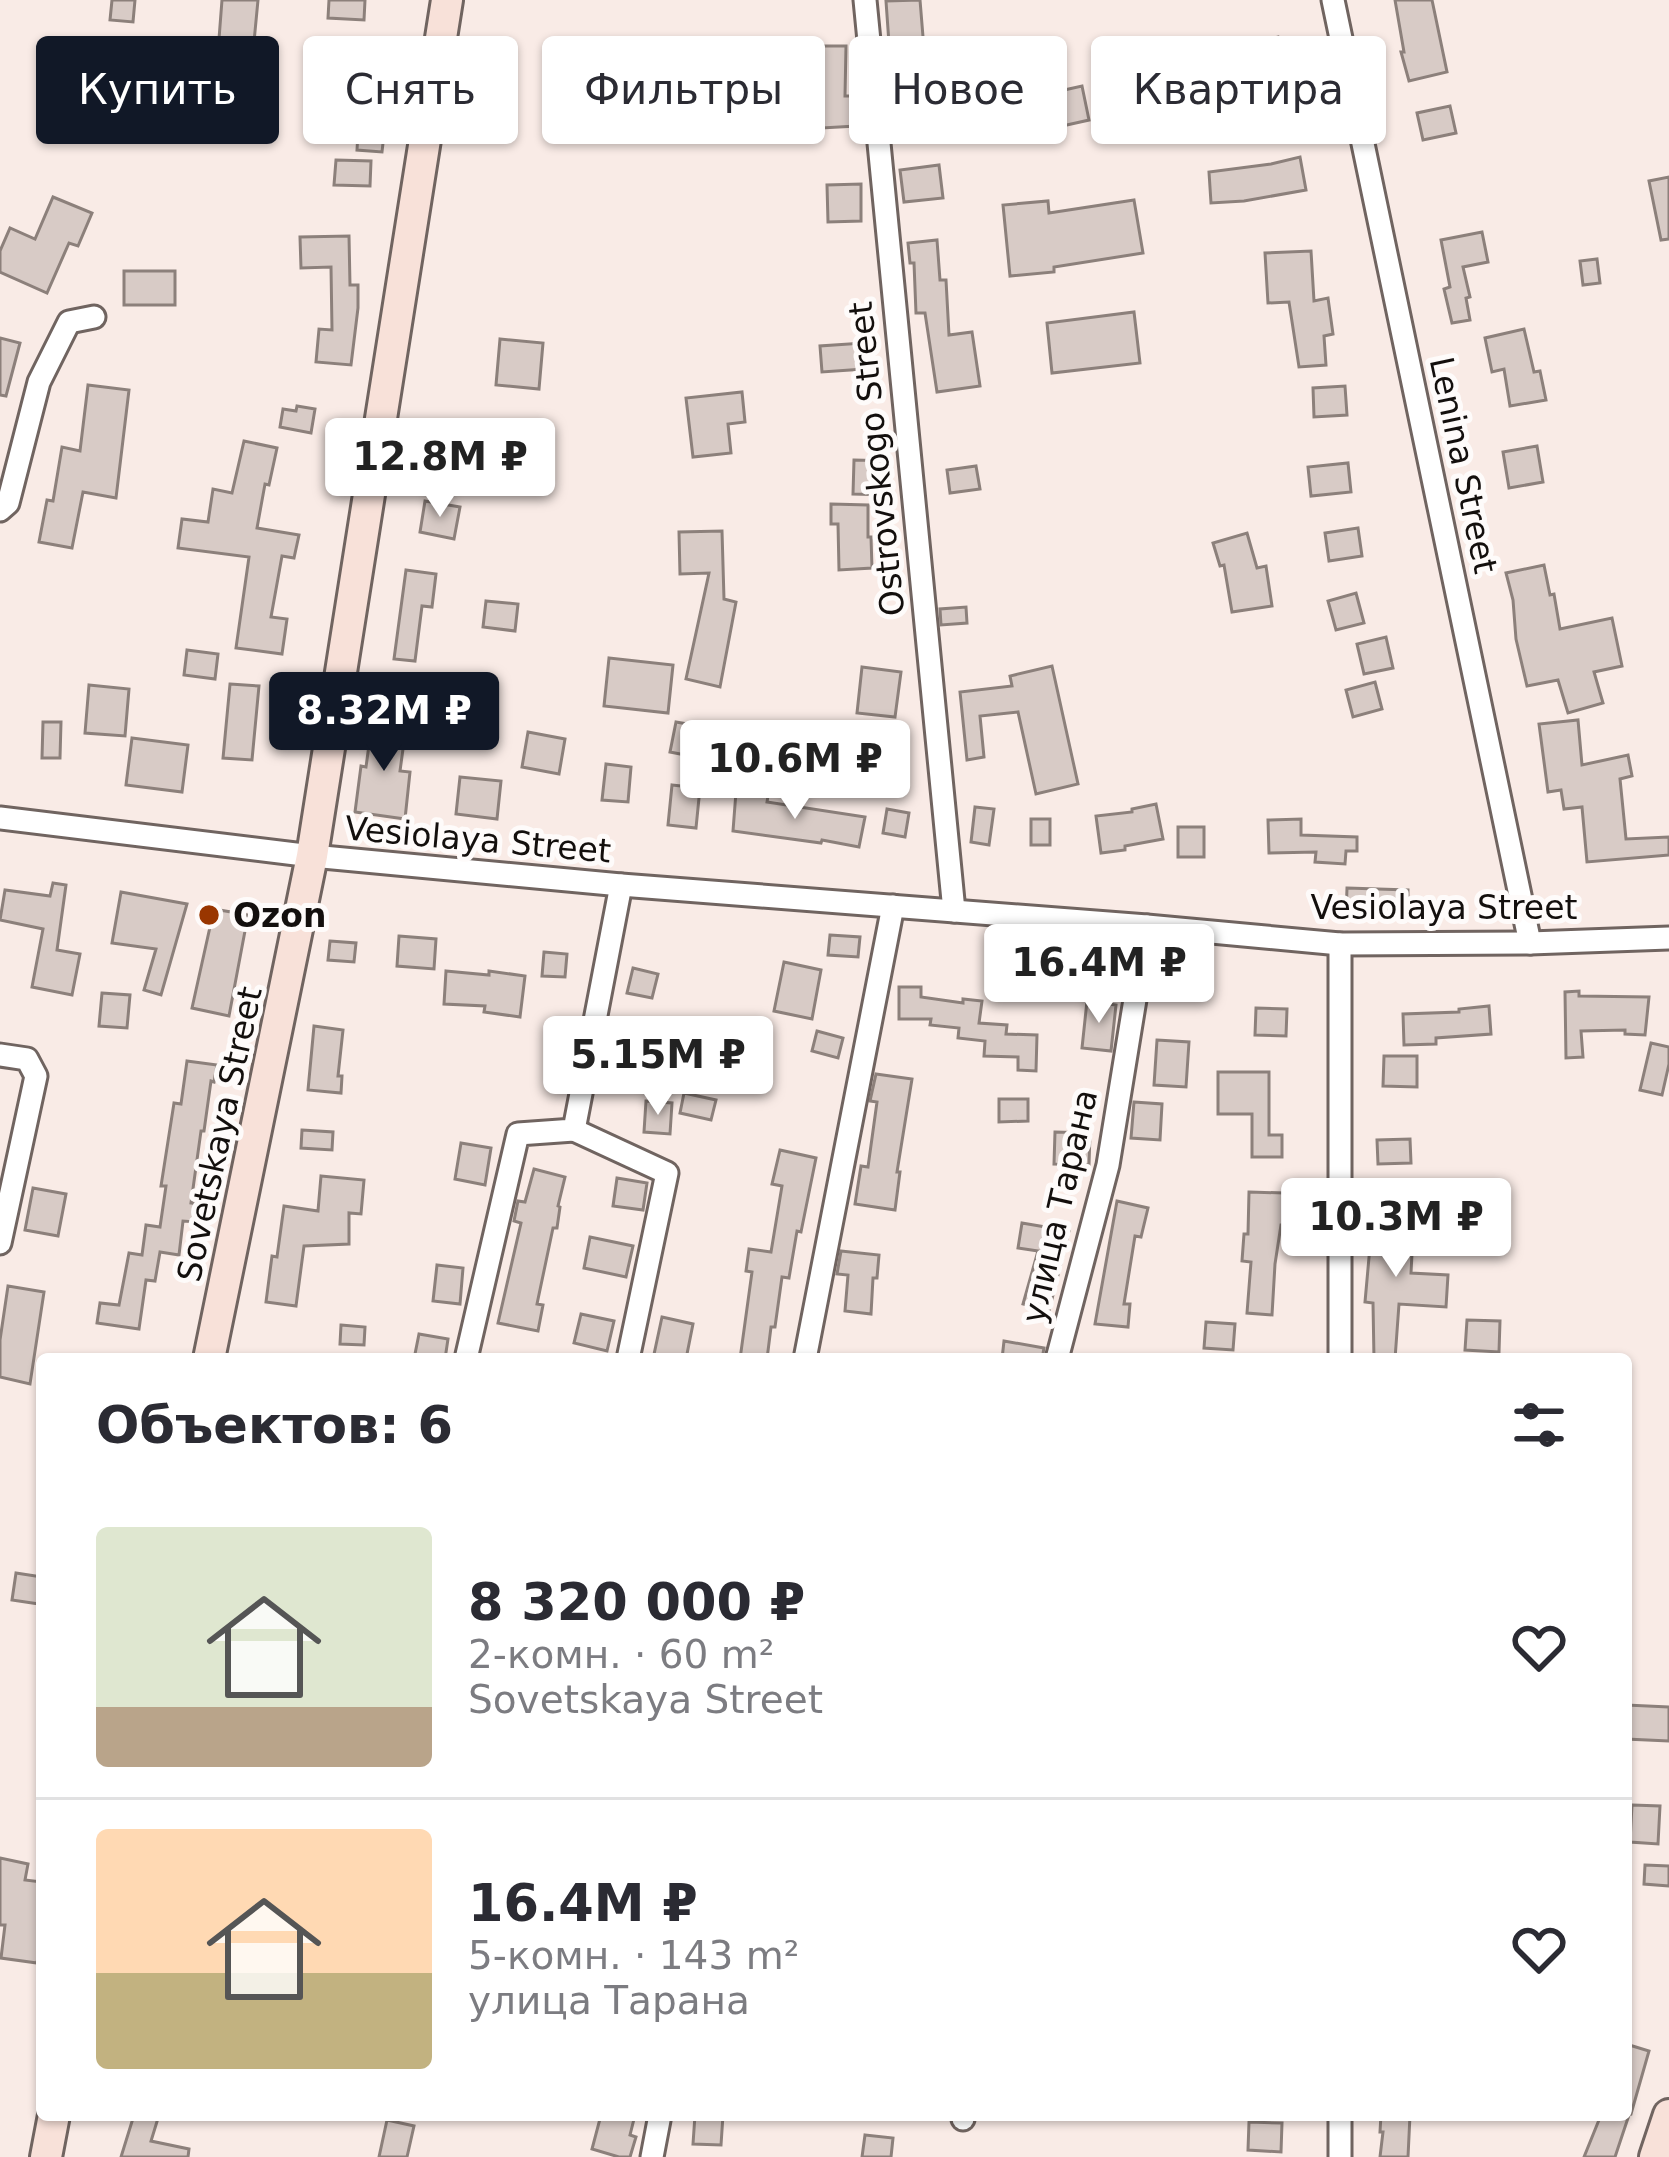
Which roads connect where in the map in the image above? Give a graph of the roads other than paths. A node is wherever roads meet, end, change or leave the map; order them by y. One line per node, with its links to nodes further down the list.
1 (447, 0): 7 (main road, Sovetskaya Street)
2 (865, 0): 10 (street, Ostrovskogo Street)
3 (1333, 0): 13 (street, Lenina Street)
4 (94, 317): 5 (street)
5 (0, 510)
6 (0, 818): 7 (street, Vesiolaya Street)
7 (312, 856): 8 (street, Vesiolaya Street); 18 (main road, Sovetskaya Street)
8 (621, 885): 9 (street, Vesiolaya Street); 16 (street)
9 (893, 906): 10 (street, Vesiolaya Street); 21 (street)
10 (954, 911): 11 (street, Vesiolaya Street)
11 (1147, 926): 14 (street, Vesiolaya Street); 22 (street, улица Тарана)
12 (1669, 938): 13 (street, Vesiolaya Street)
13 (1530, 943): 14 (street, Vesiolaya Street)
14 (1340, 944): 23 (street)
15 (0, 1055): 17 (street)
16 (574, 1130): 19 (street); 20 (street)
17 (0, 1244)
18 (210, 1353)
19 (467, 1353)
20 (629, 1353)
21 (806, 1353)
22 (1060, 1353)
23 (1340, 1353)
24 (1669, 2115): 31 (main road)
25 (53, 2121): 28 (main road)
26 (659, 2121): 29 (street)
27 (1340, 2121): 30 (street)
28 (46, 2157)
29 (652, 2157)
30 (1340, 2157)
31 (1655, 2157)

